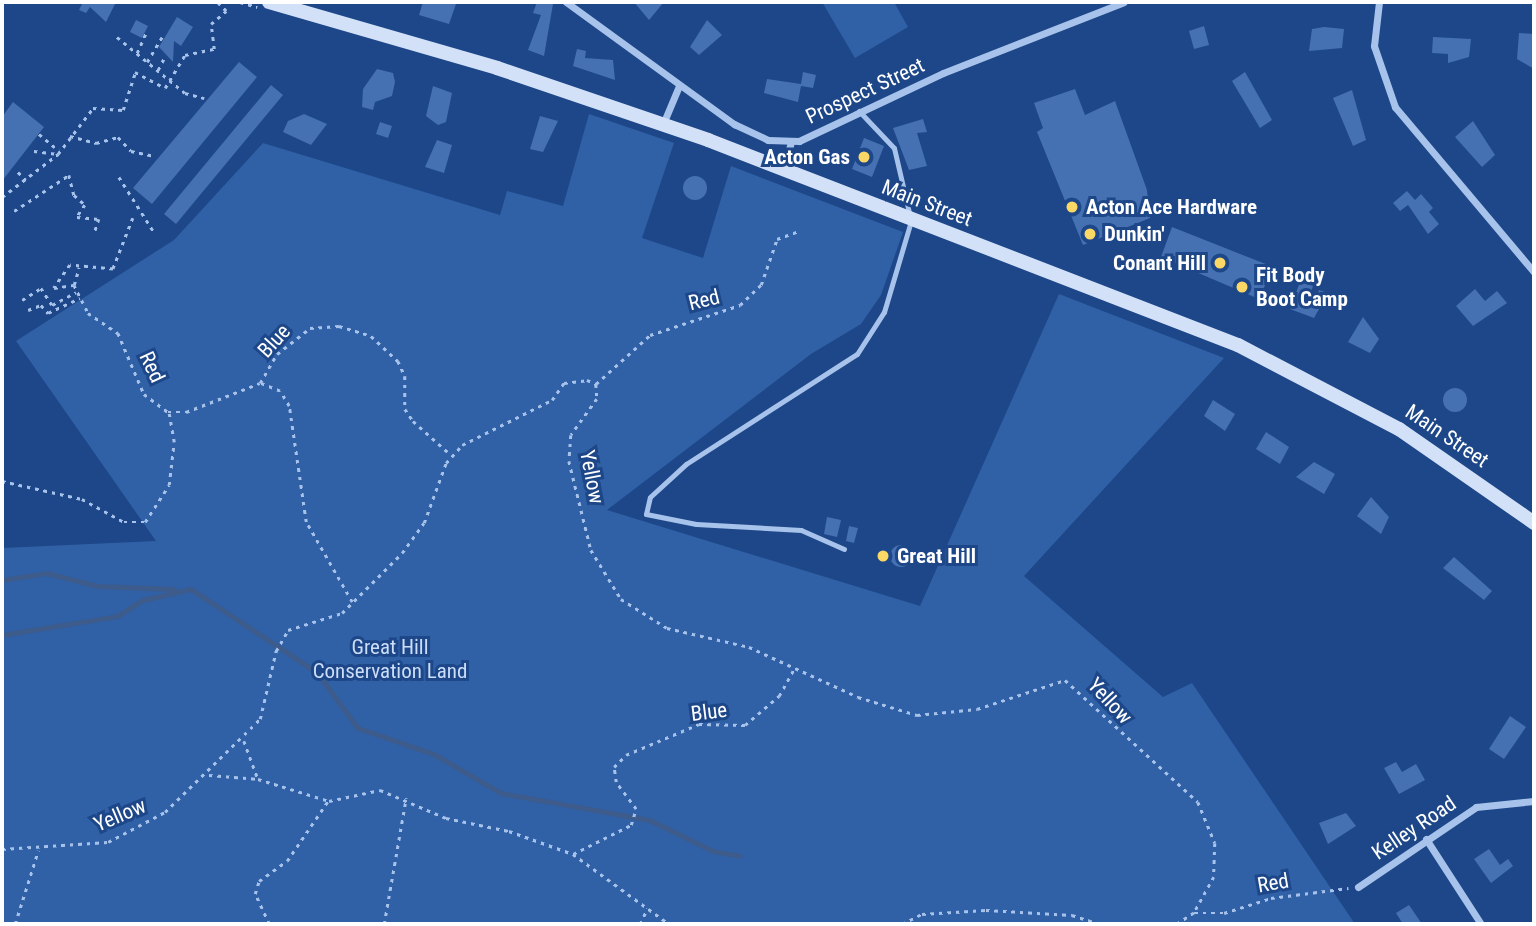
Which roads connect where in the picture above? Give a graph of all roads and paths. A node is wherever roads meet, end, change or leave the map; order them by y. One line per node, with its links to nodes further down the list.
1 (217, 2): 13 (path)
2 (566, 2): 14 (street, Prospect Street)
3 (1124, 2): 16 (street, Prospect Street)
4 (1379, 2): 36 (street)
5 (275, 3): 17 (main road, Main Street)
6 (148, 31): 9 (path)
7 (117, 37): 9 (path)
8 (162, 37): 11 (path)
9 (137, 53): 11 (path)
10 (164, 58): 12 (path)
11 (147, 62): 12 (path)
12 (158, 70): 13 (path)
13 (172, 81): 15 (path); 19 (path)
14 (679, 86): 17 (street); 20 (street, Prospect Street)
15 (204, 97)
16 (859, 111): 20 (street, Prospect Street); 31 (lane)
17 (663, 124): 24 (main road, Main Street)
18 (39, 134): 22 (path)
19 (70, 136): 22 (path); 23 (path)
20 (791, 141): 24 (street)
21 (34, 151): 22 (path)
22 (59, 152): 27 (path)
23 (154, 156)
24 (784, 168): 31 (main road, Main Street)
25 (18, 172): 27 (path)
26 (119, 177): 33 (path)
27 (26, 180): 28 (path)
28 (2, 197)
29 (14, 211): 32 (path)
30 (133, 218): 35 (path)
31 (911, 221): 47 (main road, Main Street); 48 (lane)
32 (95, 231)
33 (154, 232)
34 (799, 232): 43 (path, Red)
35 (79, 268): 37 (path); 37 (path)
36 (1534, 272)
37 (74, 285): 38 (path, Red)
38 (76, 292): 39 (path, Red); 40 (path)
39 (80, 298): 41 (path); 44 (path, Red)
40 (22, 300)
41 (28, 310)
42 (260, 383): 44 (path); 45 (path, Blue); 49 (path, Blue)
43 (596, 384): 45 (path); 50 (path, Yellow)
44 (168, 412): 46 (path)
45 (451, 455): 49 (path, Yellow)
46 (2, 481)
47 (1534, 523)
48 (844, 549)
49 (353, 604): 51 (path, Yellow)
50 (795, 667): 60 (path, Blue); 63 (path, Yellow)
51 (244, 741): 52 (path, Yellow); 53 (path)
52 (209, 775): 53 (path); 59 (path, Yellow)
53 (258, 779): 55 (path)
54 (406, 798): 55 (path); 60 (path); 66 (path)
55 (329, 801): 65 (path)
56 (1534, 801): 57 (street, Kelley Road)
57 (1426, 839): 61 (street, Kelley Road); 72 (street)
58 (2, 849): 59 (path, Yellow)
59 (38, 850): 64 (path)
60 (573, 854): 62 (path)
61 (1359, 887): 63 (path, Red)
62 (647, 909): 67 (path); 68 (path)
63 (1194, 913): 71 (path, Yellow)
64 (15, 924)
65 (269, 924)
66 (384, 924)
67 (640, 924)
68 (669, 924)
69 (902, 924): 70 (path)
70 (1100, 924)
71 (1177, 924)
72 (1481, 924)

